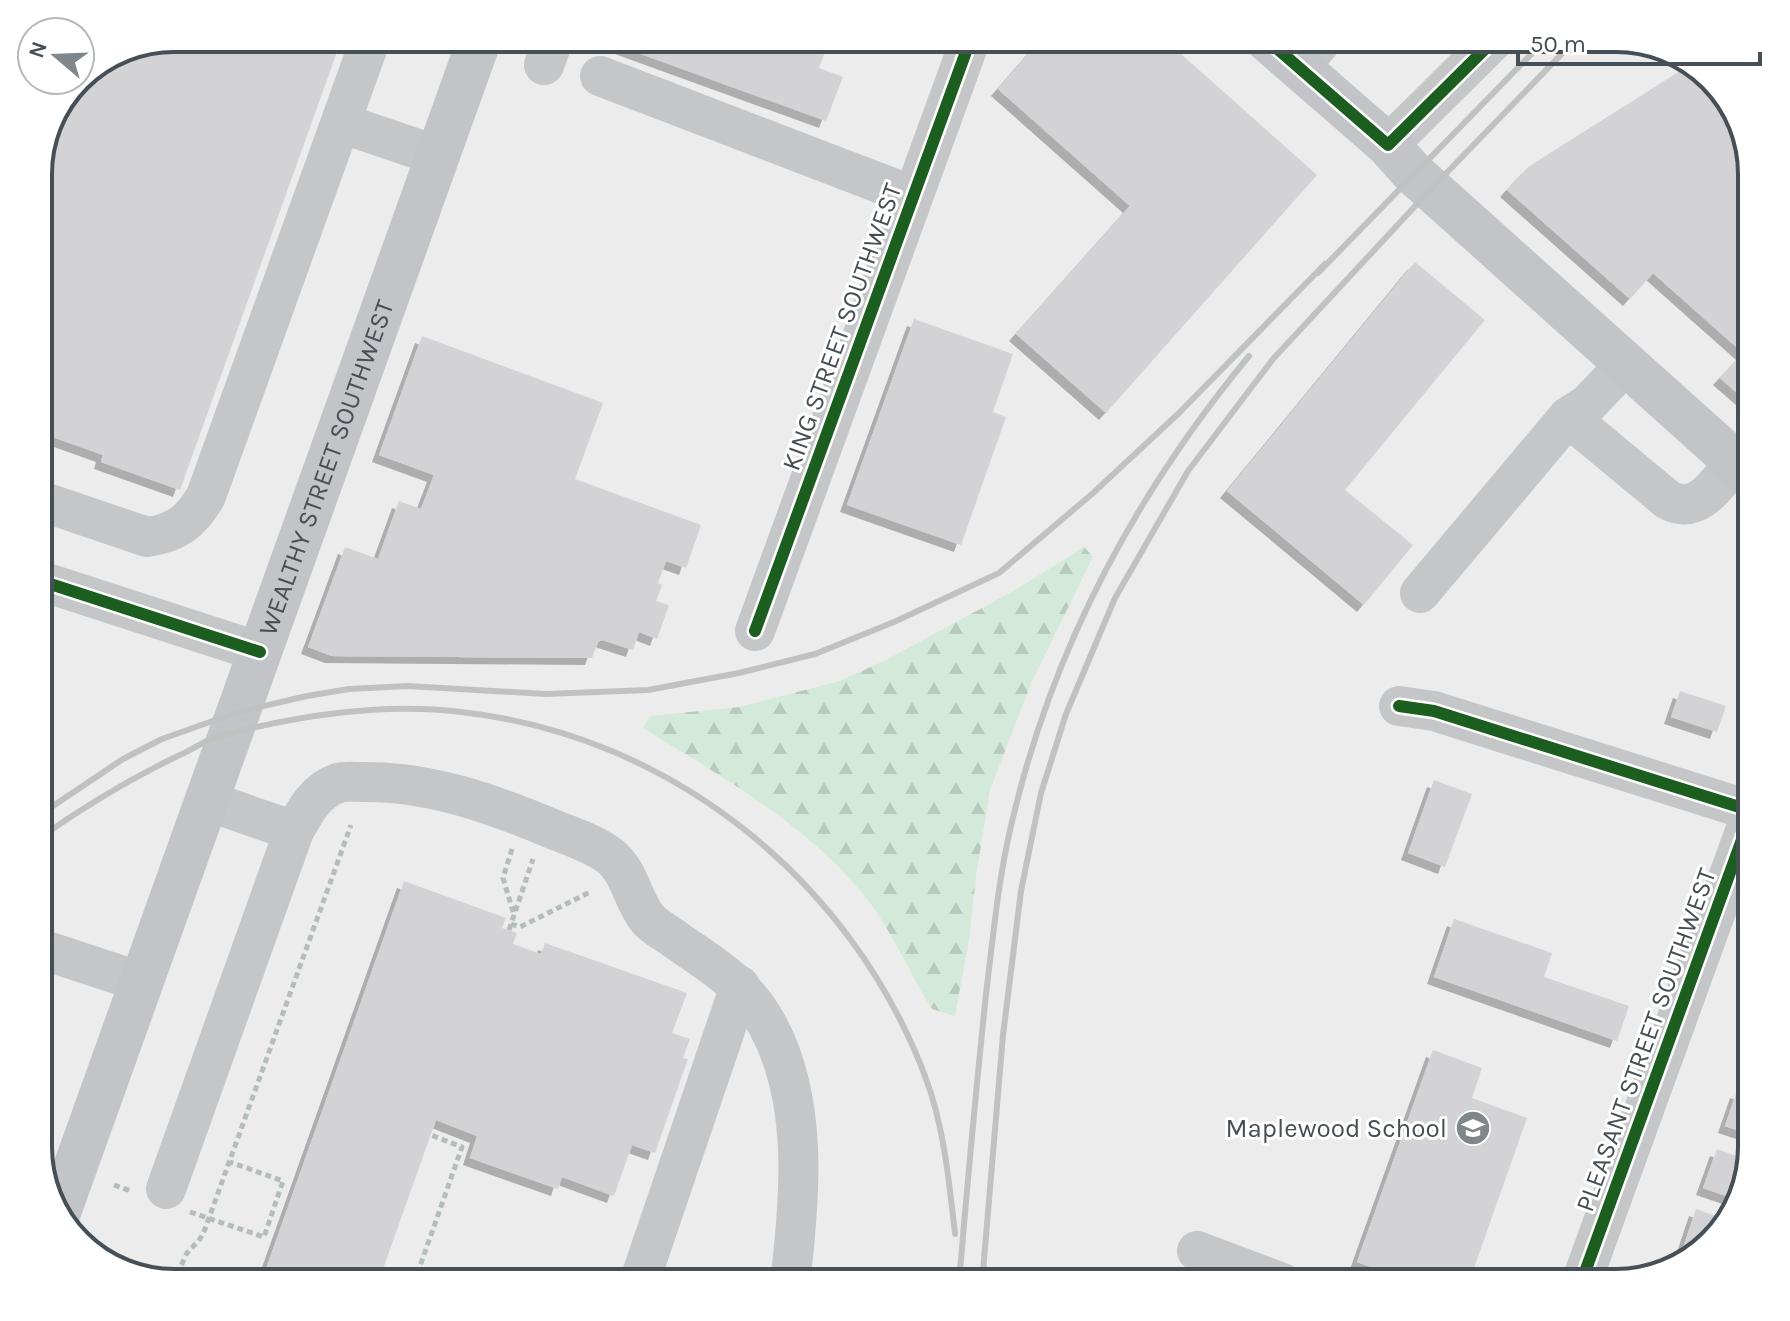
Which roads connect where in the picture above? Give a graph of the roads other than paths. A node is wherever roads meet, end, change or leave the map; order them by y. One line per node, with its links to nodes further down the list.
1 (366, 52): 7 (street)
2 (475, 52): 9 (main road, WEALTHY STREET SOUTHWEST)
3 (966, 52): 10 (street, KING STREET SOUTHWEST)
4 (1482, 52): 8 (street)
5 (1311, 53): 8 (main road)
6 (600, 76): 10 (street)
7 (341, 123): 9 (street); 15 (street)
8 (1388, 145): 11 (main road)
9 (438, 156): 19 (main road, WEALTHY STREET SOUTHWEST)
10 (913, 196): 18 (street, KING STREET SOUTHWEST)
11 (1626, 364): 12 (street); 13 (main road)
12 (1568, 417): 14 (street); 17 (street)
13 (1738, 464)
14 (1738, 473)
15 (52, 505)
16 (52, 585): 19 (street)
17 (1420, 593)
18 (755, 631)
19 (260, 652): 21 (main road, WEALTHY STREET SOUTHWEST)
20 (1399, 706): 22 (street)
21 (205, 800): 23 (street); 26 (main road, WEALTHY STREET SOUTHWEST)
22 (1738, 808)
23 (294, 831): 27 (street); 28 (street)
24 (1738, 851): 34 (street, PLEASANT STREET SOUTHWEST)
25 (52, 953): 26 (street)
26 (141, 982): 29 (main road, WEALTHY STREET SOUTHWEST)
27 (740, 986): 31 (street); 32 (street)
28 (163, 1197)
29 (64, 1198)
30 (1197, 1251): 33 (street)
31 (644, 1269)
32 (791, 1269)
33 (1245, 1269)
34 (1586, 1269)

